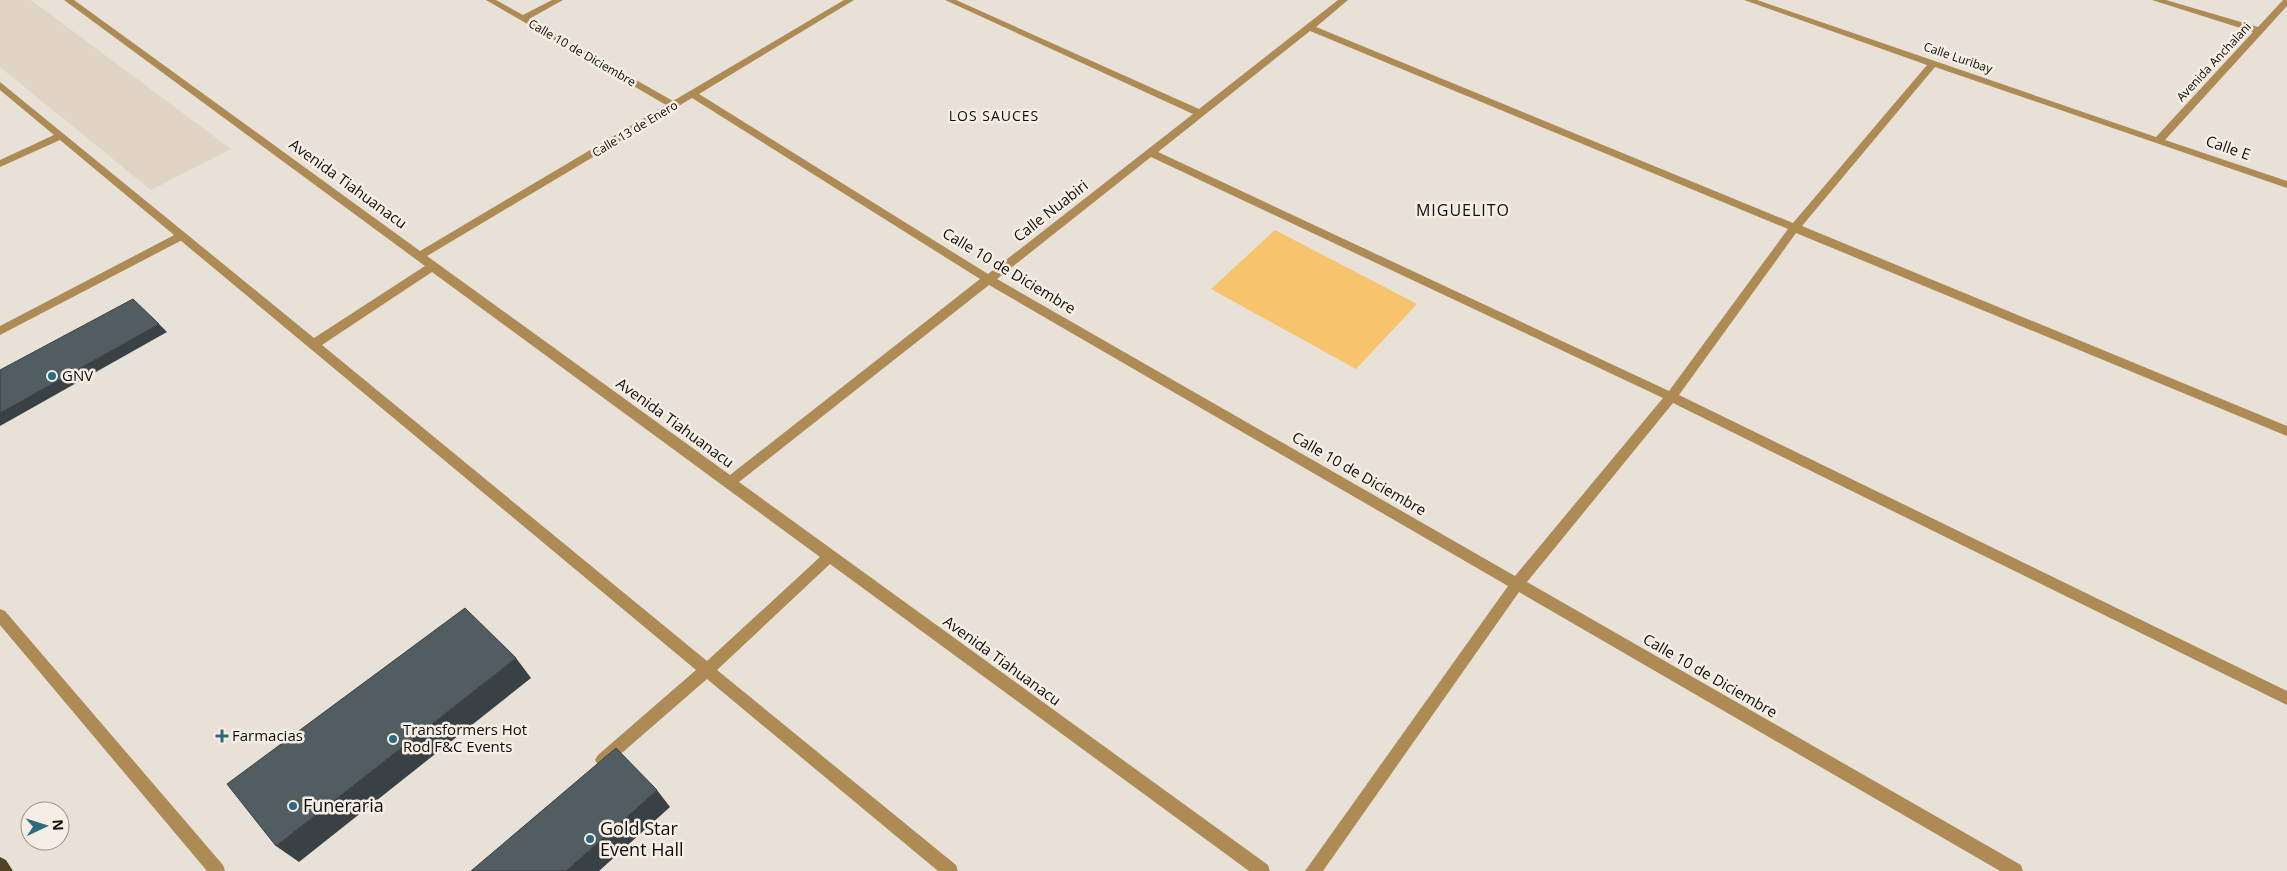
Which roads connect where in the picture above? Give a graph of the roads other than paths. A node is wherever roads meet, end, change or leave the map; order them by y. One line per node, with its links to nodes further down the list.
1 (68, 0): 25 (street, Avenida Tiahuanacu)
2 (490, 0): 10 (street, Calle 10 de Diciembre)
3 (559, 0): 10 (street)
4 (850, 0): 15 (street, Calle 13 de Enero)
5 (949, 0): 17 (street)
6 (1344, 0): 11 (street, Calle Nuabiri)
7 (1748, 0): 13 (street, Calle Luribay)
8 (2156, 0): 12 (street)
9 (2287, 2): 12 (street, Avenida Anchalani)
10 (522, 19): 16 (street, Calle 10 de Diciembre)
11 (1309, 27): 17 (street, Calle Nuabiri); 23 (street)
12 (2260, 31): 19 (street, Avenida Anchalani)
13 (1934, 63): 19 (street, Calle Luribay); 23 (street)
14 (0, 85): 18 (street)
15 (693, 94): 16 (street, Calle 13 de Enero); 27 (street, Calle 10 de Diciembre)
16 (674, 106): 25 (street, Calle 13 de Enero)
17 (1200, 113): 20 (street, Calle Nuabiri)
18 (61, 135): 21 (street); 24 (street)
19 (2160, 140): 22 (street, Calle E)
20 (1150, 152): 27 (street, Calle Nuabiri); 30 (street)
21 (0, 164)
22 (2287, 184)
23 (1794, 228): 30 (street); 31 (street)
24 (182, 235): 28 (street); 29 (street)
25 (419, 256): 26 (street, Avenida Tiahuanacu)
26 (433, 266): 29 (street); 32 (street, Avenida Tiahuanacu)
27 (988, 279): 32 (street, Calle Nuabiri); 34 (street, Calle 10 de Diciembre)
28 (0, 331)
29 (314, 344): 36 (street)
30 (1671, 397): 34 (street); 37 (street)
31 (2287, 431)
32 (729, 483): 33 (street, Avenida Tiahuanacu)
33 (830, 556): 36 (street); 43 (street, Avenida Tiahuanacu)
34 (1517, 584): 44 (street); 45 (street, Calle 10 de Diciembre)
35 (0, 615): 41 (street)
36 (706, 670): 38 (street); 42 (street)
37 (2287, 698)
38 (595, 767)
39 (0, 866): 40 (highway)
40 (4, 871)
41 (217, 871)
42 (950, 871)
43 (1262, 871)
44 (1314, 871)
45 (2015, 871)

